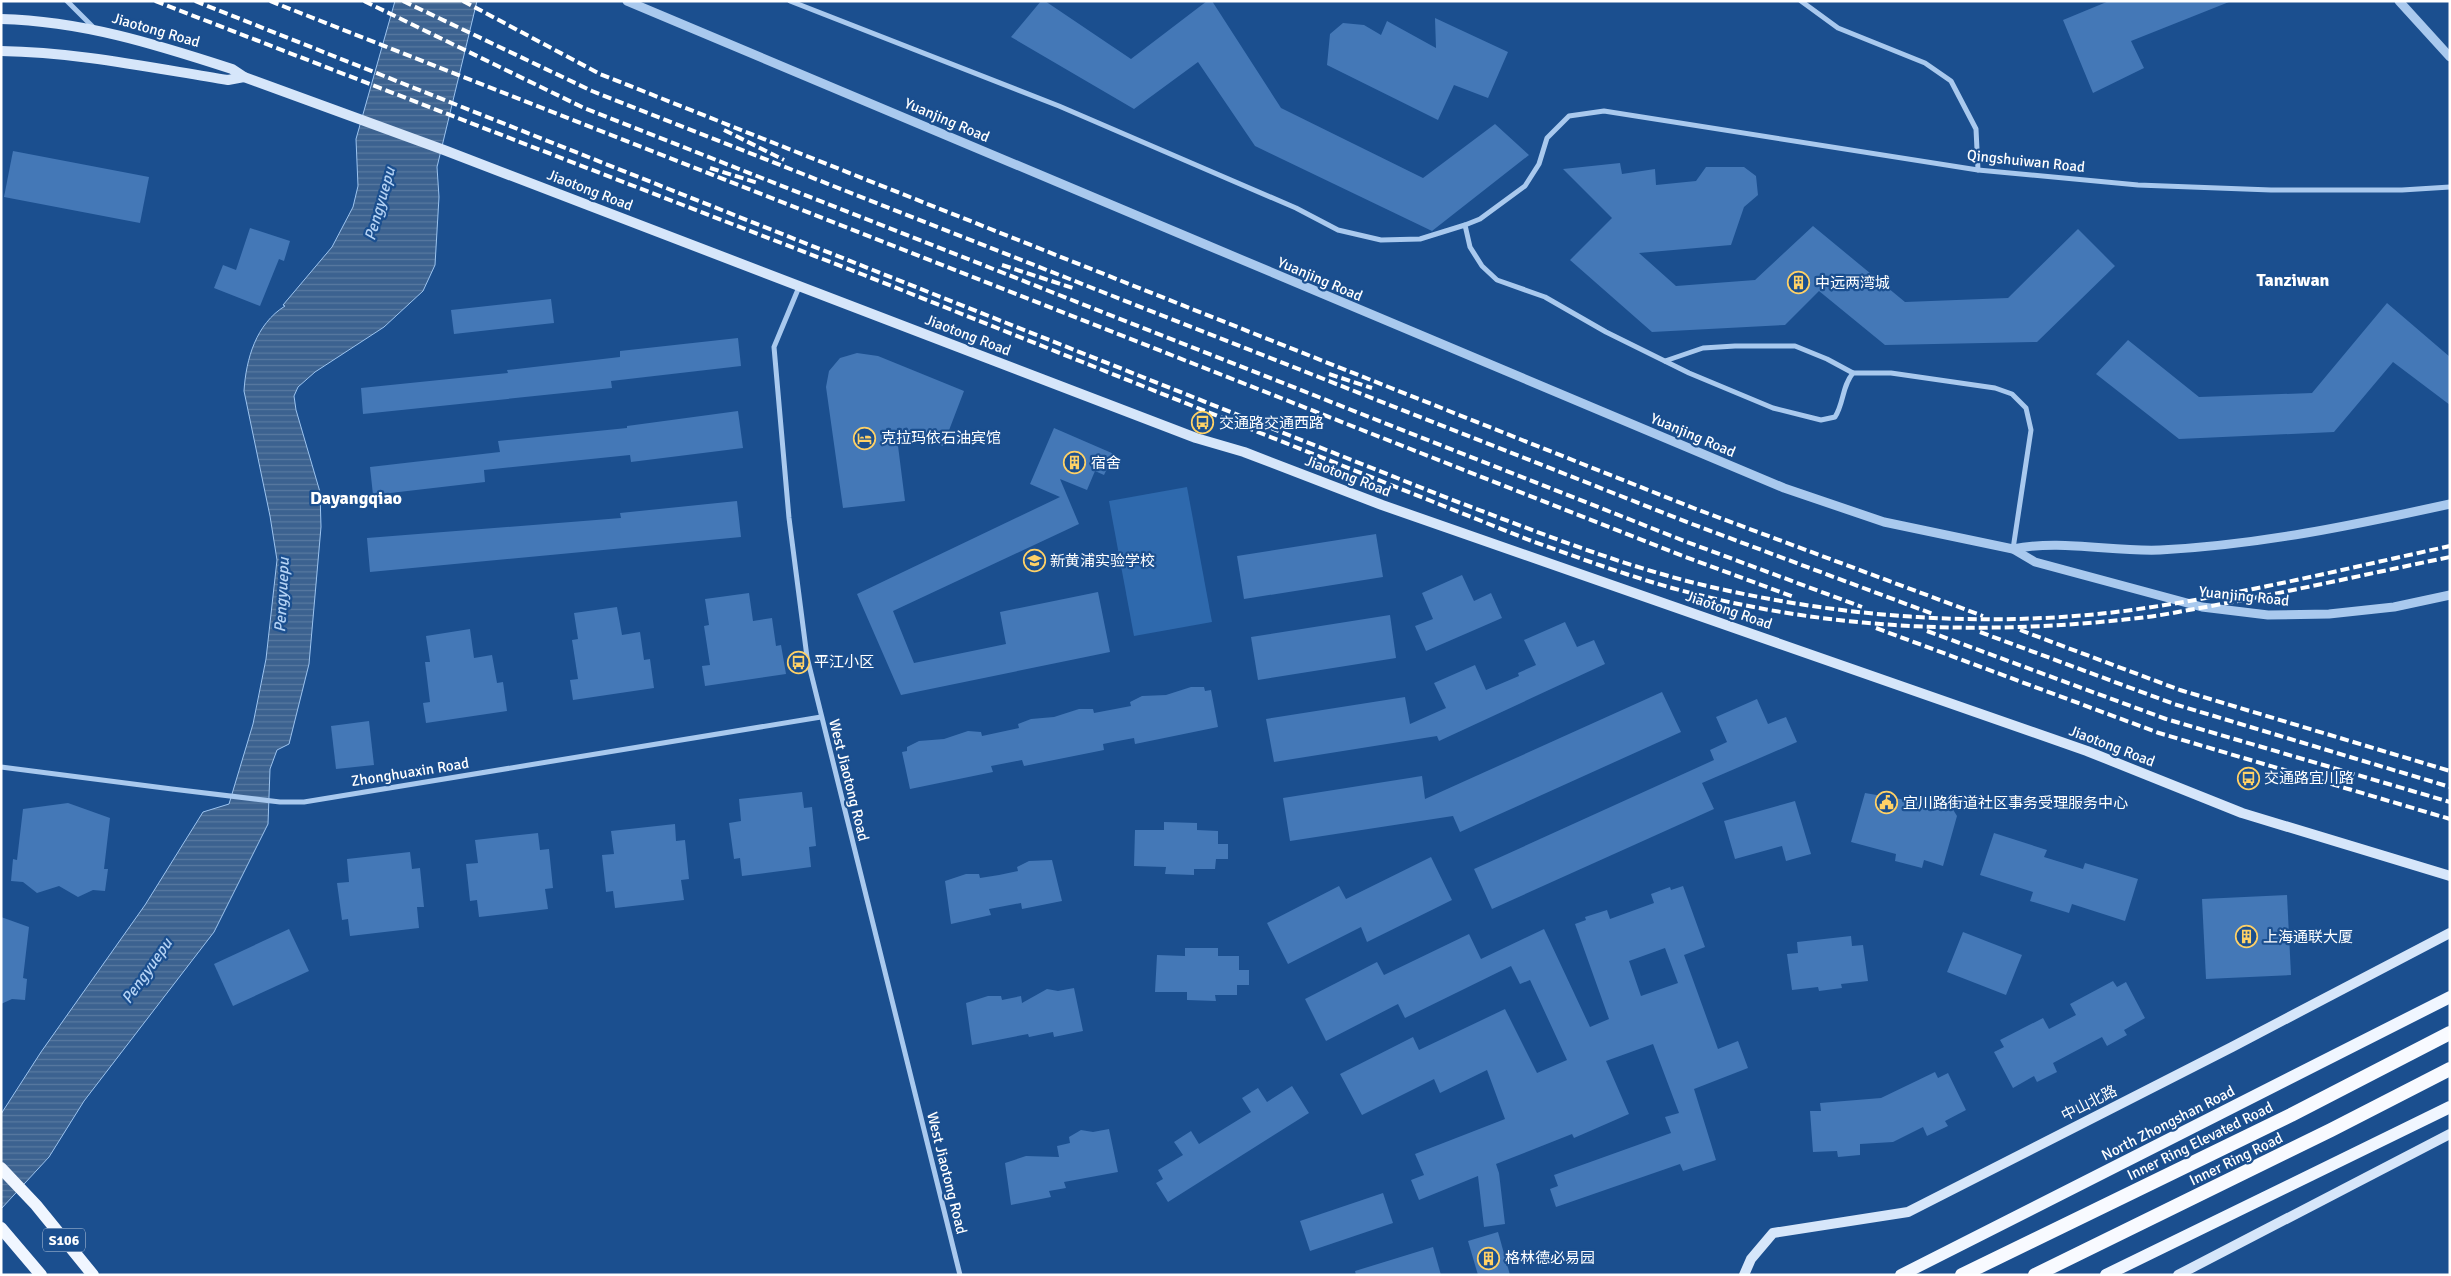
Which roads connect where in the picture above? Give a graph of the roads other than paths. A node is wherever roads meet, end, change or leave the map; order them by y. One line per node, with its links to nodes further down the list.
1 (67, 1): 7 (street, Jiaotong Road)
2 (627, 1): 18 (street, Yuanjing Road)
3 (790, 1): 13 (street, Qingshuiwan Road)
4 (1801, 1): 11 (street)
5 (2399, 1): 9 (street)
6 (1, 19): 7 (main road)
7 (94, 28): 10 (main road, Jiaotong Road)
8 (1, 51): 10 (main road, Jiaotong Road)
9 (2450, 57)
10 (244, 77): 14 (main road, Jiaotong Road)
11 (1978, 170): 12 (street, Qingshuiwan Road); 13 (street, Qingshuiwan Road)
12 (2450, 187)
13 (1465, 225): 15 (street)
14 (800, 286): 20 (street, West Jiaotong Road); 22 (main road, Jiaotong Road)
15 (1665, 361): 16 (street); 16 (street)
16 (1853, 373): 18 (street)
17 (2450, 504): 18 (street, Yuanjing Road)
18 (2013, 549): 19 (street, Yuanjing Road)
19 (2450, 595)
20 (821, 717): 21 (street, Zhonghuaxin Road); 33 (street, West Jiaotong Road)
21 (1, 767)
22 (2450, 876)
23 (2450, 933): 34 (main road, 中山北路)
24 (2450, 997): 35 (main road, North Zhongshan Road)
25 (2450, 1033): 36 (highway, Inner Ring Elevated Road)
26 (2450, 1069): 37 (highway, Inner Ring Road)
27 (2450, 1106): 38 (main road)
28 (2450, 1134): 39 (main road)
29 (1, 1168): 32 (main road, S106)
30 (2, 1229): 31 (main road, S106)
31 (40, 1275)
32 (93, 1275)
33 (960, 1275)
34 (1744, 1275)
35 (1901, 1275)
36 (1962, 1275)
37 (2035, 1275)
38 (2106, 1275)
39 (2178, 1275)

